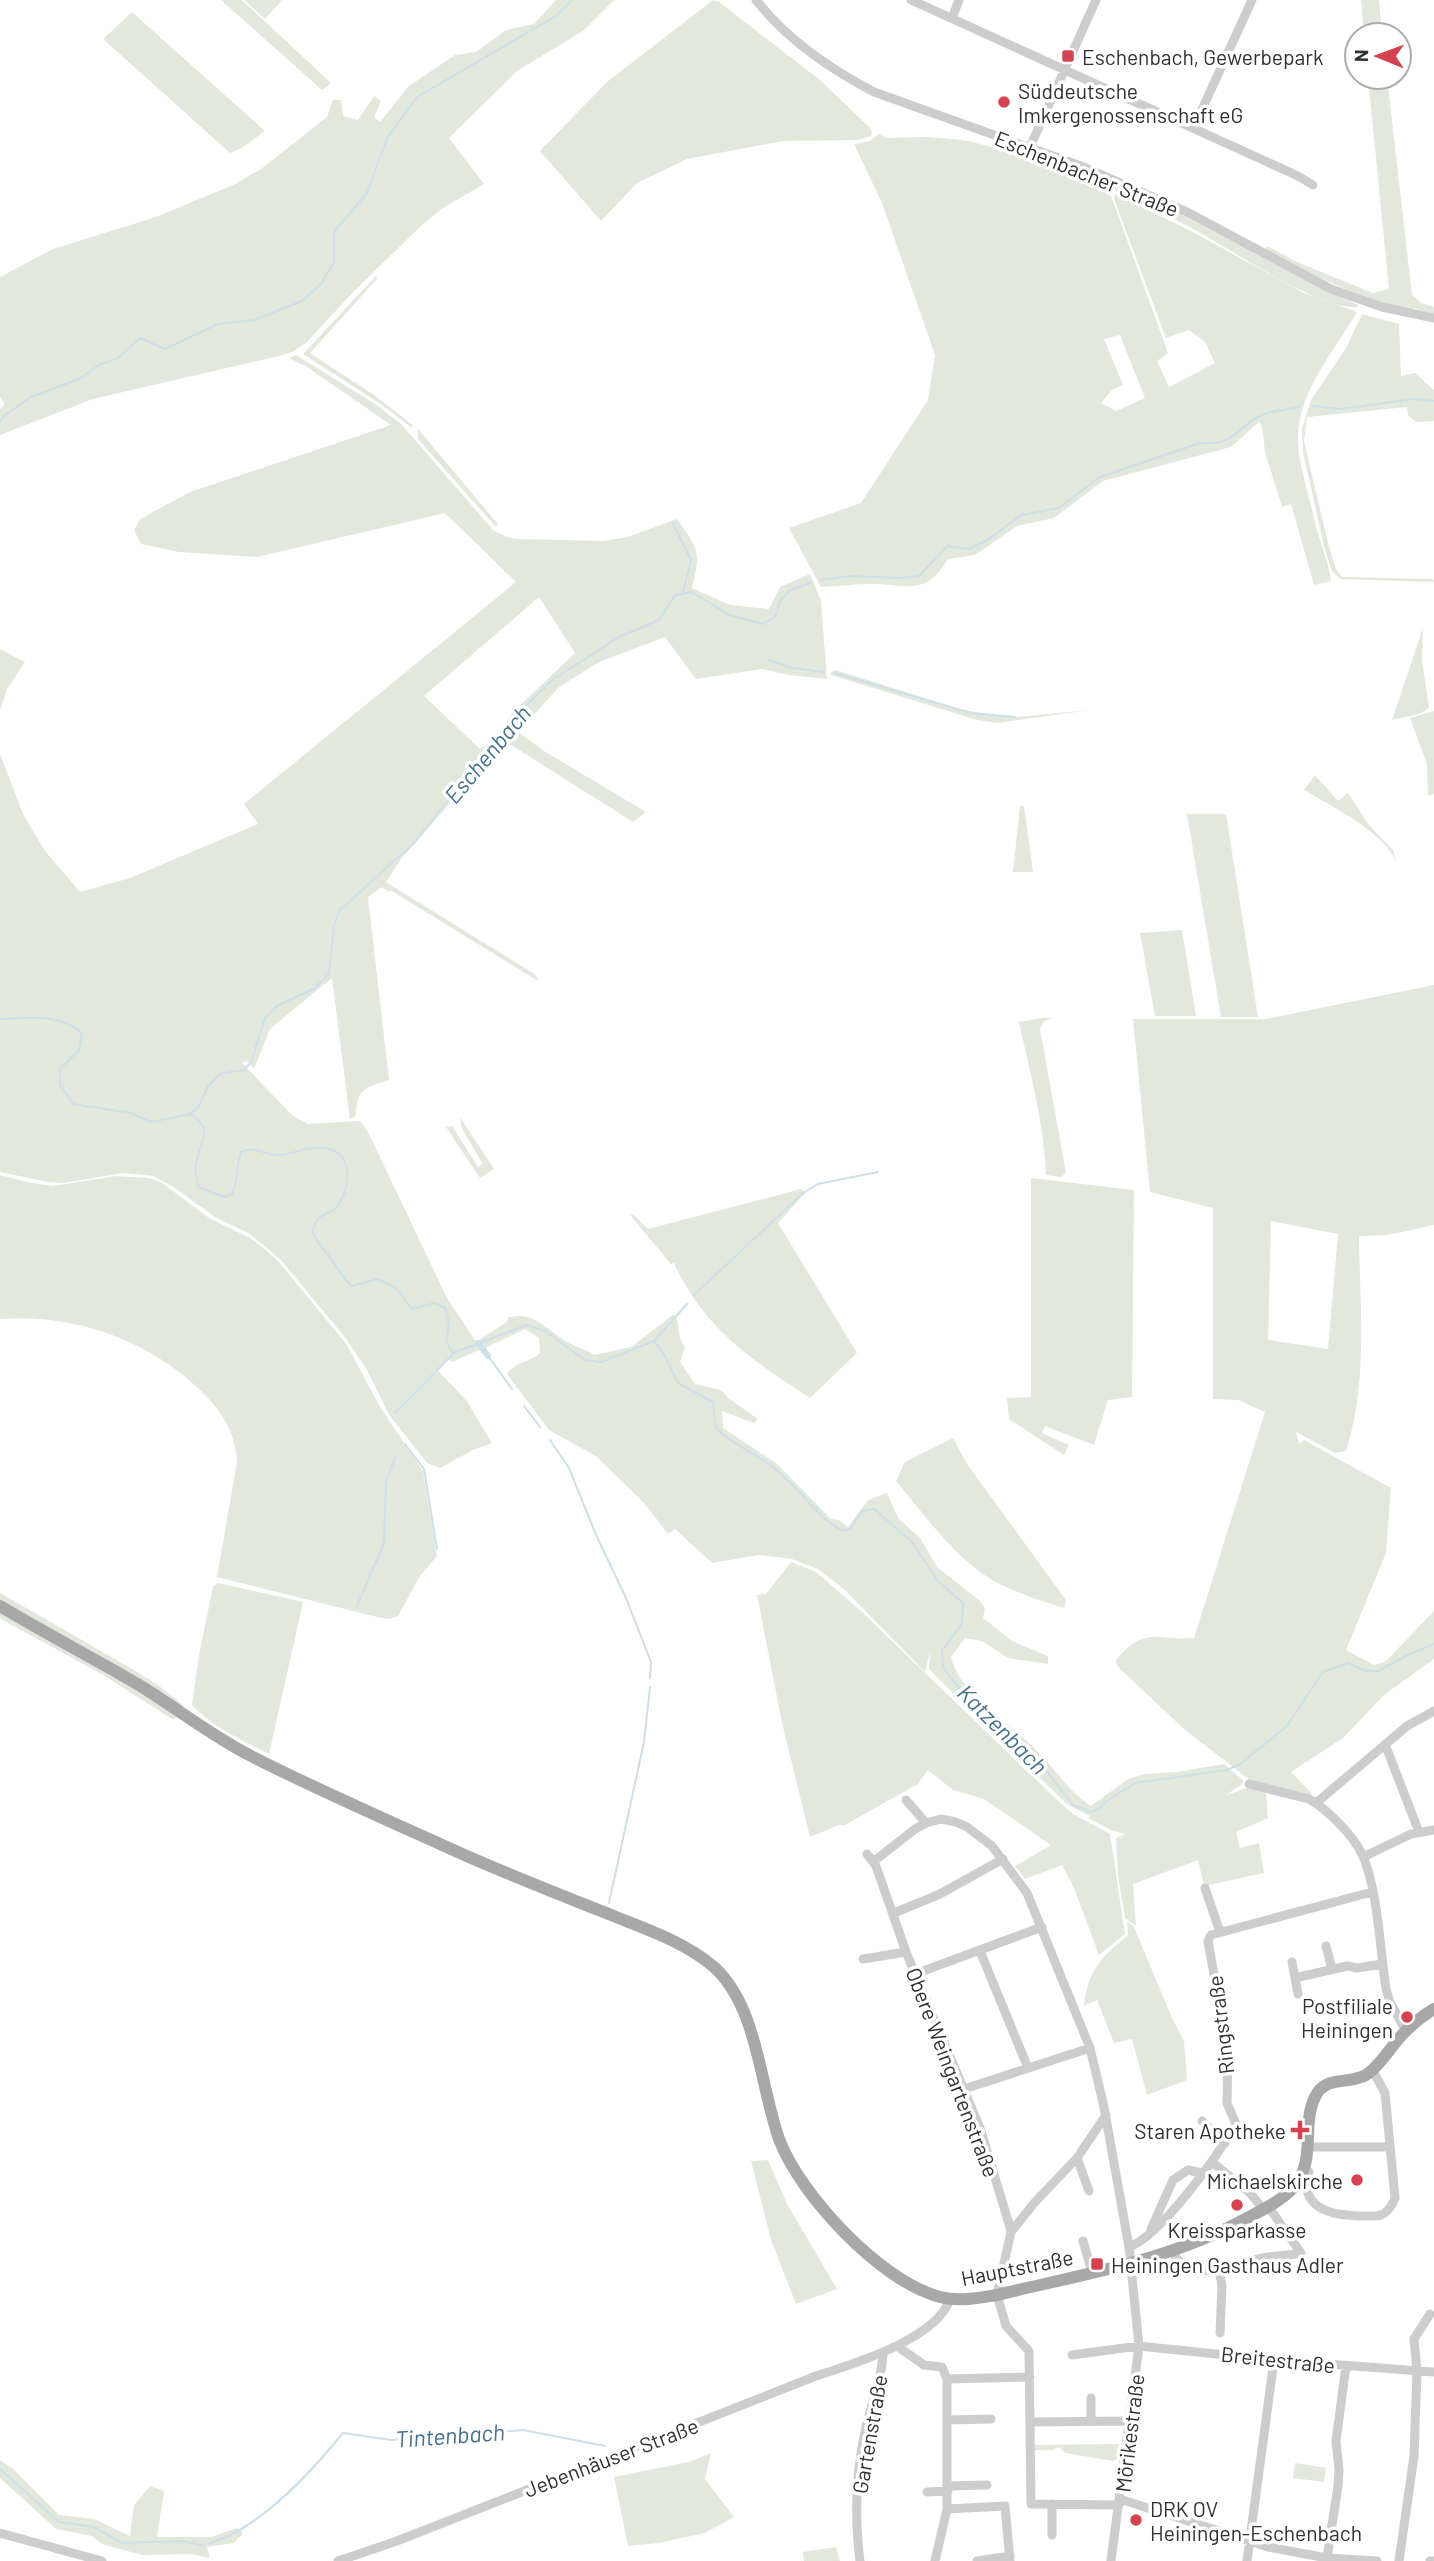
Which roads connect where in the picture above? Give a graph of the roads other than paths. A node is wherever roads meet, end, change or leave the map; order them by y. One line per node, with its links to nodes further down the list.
1 (756, 0): 9 (street, Eschenbacher Straße)
2 (911, 0): 6 (street)
3 (959, 0): 6 (street)
4 (1096, 0): 7 (street)
5 (1252, 0): 8 (street)
6 (952, 18): 7 (street)
7 (1065, 71): 8 (street); 9 (street)
8 (1194, 127): 10 (street)
9 (1030, 147): 11 (street, Eschenbacher Straße)
10 (1312, 185)
11 (1434, 318)
12 (0, 1606): 64 (main road)
13 (1434, 1711): 14 (street)
14 (1385, 1744): 17 (street); 20 (street)
15 (1249, 1784): 17 (street)
16 (906, 1800): 18 (street)
17 (1316, 1803): 21 (street)
18 (926, 1823): 22 (street, Mörikestraße); 25 (street, Obere Weingartenstraße)
19 (1434, 1830): 20 (street)
20 (1419, 1832): 21 (street)
21 (1363, 1857): 24 (street)
22 (1003, 1859): 25 (street); 26 (street, Mörikestraße)
23 (1205, 1888): 27 (street)
24 (1372, 1892): 27 (street); 33 (street)
25 (894, 1913): 30 (street, Obere Weingartenstraße)
26 (1042, 1927): 29 (street); 40 (street, Mörikestraße)
27 (1220, 1931): 46 (street, Ringstraße)
28 (1326, 1946): 34 (street)
29 (980, 1951): 35 (street); 41 (street)
30 (906, 1952): 31 (street); 35 (street, Obere Weingartenstraße)
31 (863, 1959)
32 (1292, 1962): 36 (street)
33 (1382, 1964): 34 (street); 39 (street)
34 (1332, 1969): 36 (street)
35 (915, 1974): 43 (street, Obere Weingartenstraße)
36 (1295, 1978): 37 (street)
37 (1298, 1994)
38 (1434, 2009): 39 (main road, Hauptstraße)
39 (1406, 2031): 42 (main road, Hauptstraße)
40 (1090, 2048): 41 (street); 44 (street, Mörikestraße)
41 (1028, 2068): 43 (street)
42 (1372, 2069): 47 (main road, Hauptstraße); 48 (street)
43 (964, 2089): 55 (street, Obere Weingartenstraße)
44 (1106, 2115): 49 (street); 58 (street, Mörikestraße)
45 (1202, 2121): 46 (street)
46 (1225, 2143): 50 (street)
47 (1309, 2147): 48 (street); 51 (main road, Hauptstraße)
48 (1390, 2147): 51 (street)
49 (1077, 2158): 53 (street); 55 (street)
50 (1213, 2163): 52 (street); 54 (street)
51 (1304, 2168): 54 (main road, Hauptstraße)
52 (1202, 2173): 56 (street); 56 (street)
53 (1089, 2191)
54 (1266, 2208): 59 (main road, Hauptstraße); 61 (street)
55 (1011, 2232): 63 (street, Obere Weingartenstraße)
56 (1150, 2232): 58 (street)
57 (1083, 2241): 62 (street, Hauptstraße)
58 (1129, 2246): 60 (street, Mörikestraße)
59 (1173, 2252): 60 (main road, Hauptstraße); 61 (street)
60 (1132, 2262): 62 (main road, Hauptstraße); 68 (street, Mörikestraße)
61 (1219, 2269): 66 (street)
62 (1092, 2272): 63 (main road, Hauptstraße)
63 (997, 2295): 64 (main road, Hauptstraße); 75 (street)
64 (950, 2299): 67 (street, Gartenstraße)
65 (1430, 2314): 73 (street)
66 (1220, 2333)
67 (897, 2346): 69 (street, Gartenstraße); 76 (street)
68 (1139, 2346): 70 (street, Mörikestraße); 71 (street, Breitestraße); 81 (street, Mörikestraße)
69 (883, 2353): 97 (street, Jebenhäuser Straße); 98 (street, Gartenstraße)
70 (1072, 2356)
71 (1274, 2360): 72 (street, Breitestraße); 91 (street)
72 (1346, 2366): 73 (street, Breitestraße); 93 (street)
73 (1417, 2371): 74 (street, Breitestraße); 104 (street)
74 (1434, 2372)
75 (1030, 2377): 76 (street); 82 (street)
76 (947, 2379): 79 (street)
77 (1091, 2398): 80 (street)
78 (991, 2419): 79 (street)
79 (947, 2420): 84 (street)
80 (1091, 2421): 81 (street); 82 (street)
81 (1131, 2421): 86 (street, Mörikestraße)
82 (1031, 2423): 87 (street)
83 (987, 2485): 84 (street)
84 (948, 2488): 85 (street); 88 (street)
85 (928, 2492)
86 (1120, 2502): 87 (street); 91 (street); 101 (street, Mörikestraße)
87 (1052, 2504): 90 (street)
88 (947, 2509): 94 (street); 99 (street)
89 (0, 2533): 96 (street)
90 (1052, 2535)
91 (1249, 2541): 92 (street); 102 (street)
92 (1297, 2557): 93 (street)
93 (1327, 2558): 95 (street)
94 (1010, 2559): 100 (street)
95 (1351, 2560): 103 (street)
96 (102, 2561)
97 (338, 2561)
98 (860, 2561)
99 (935, 2561)
100 (977, 2561)
101 (1111, 2561)
102 (1247, 2561)
103 (1377, 2561)
104 (1399, 2561)

